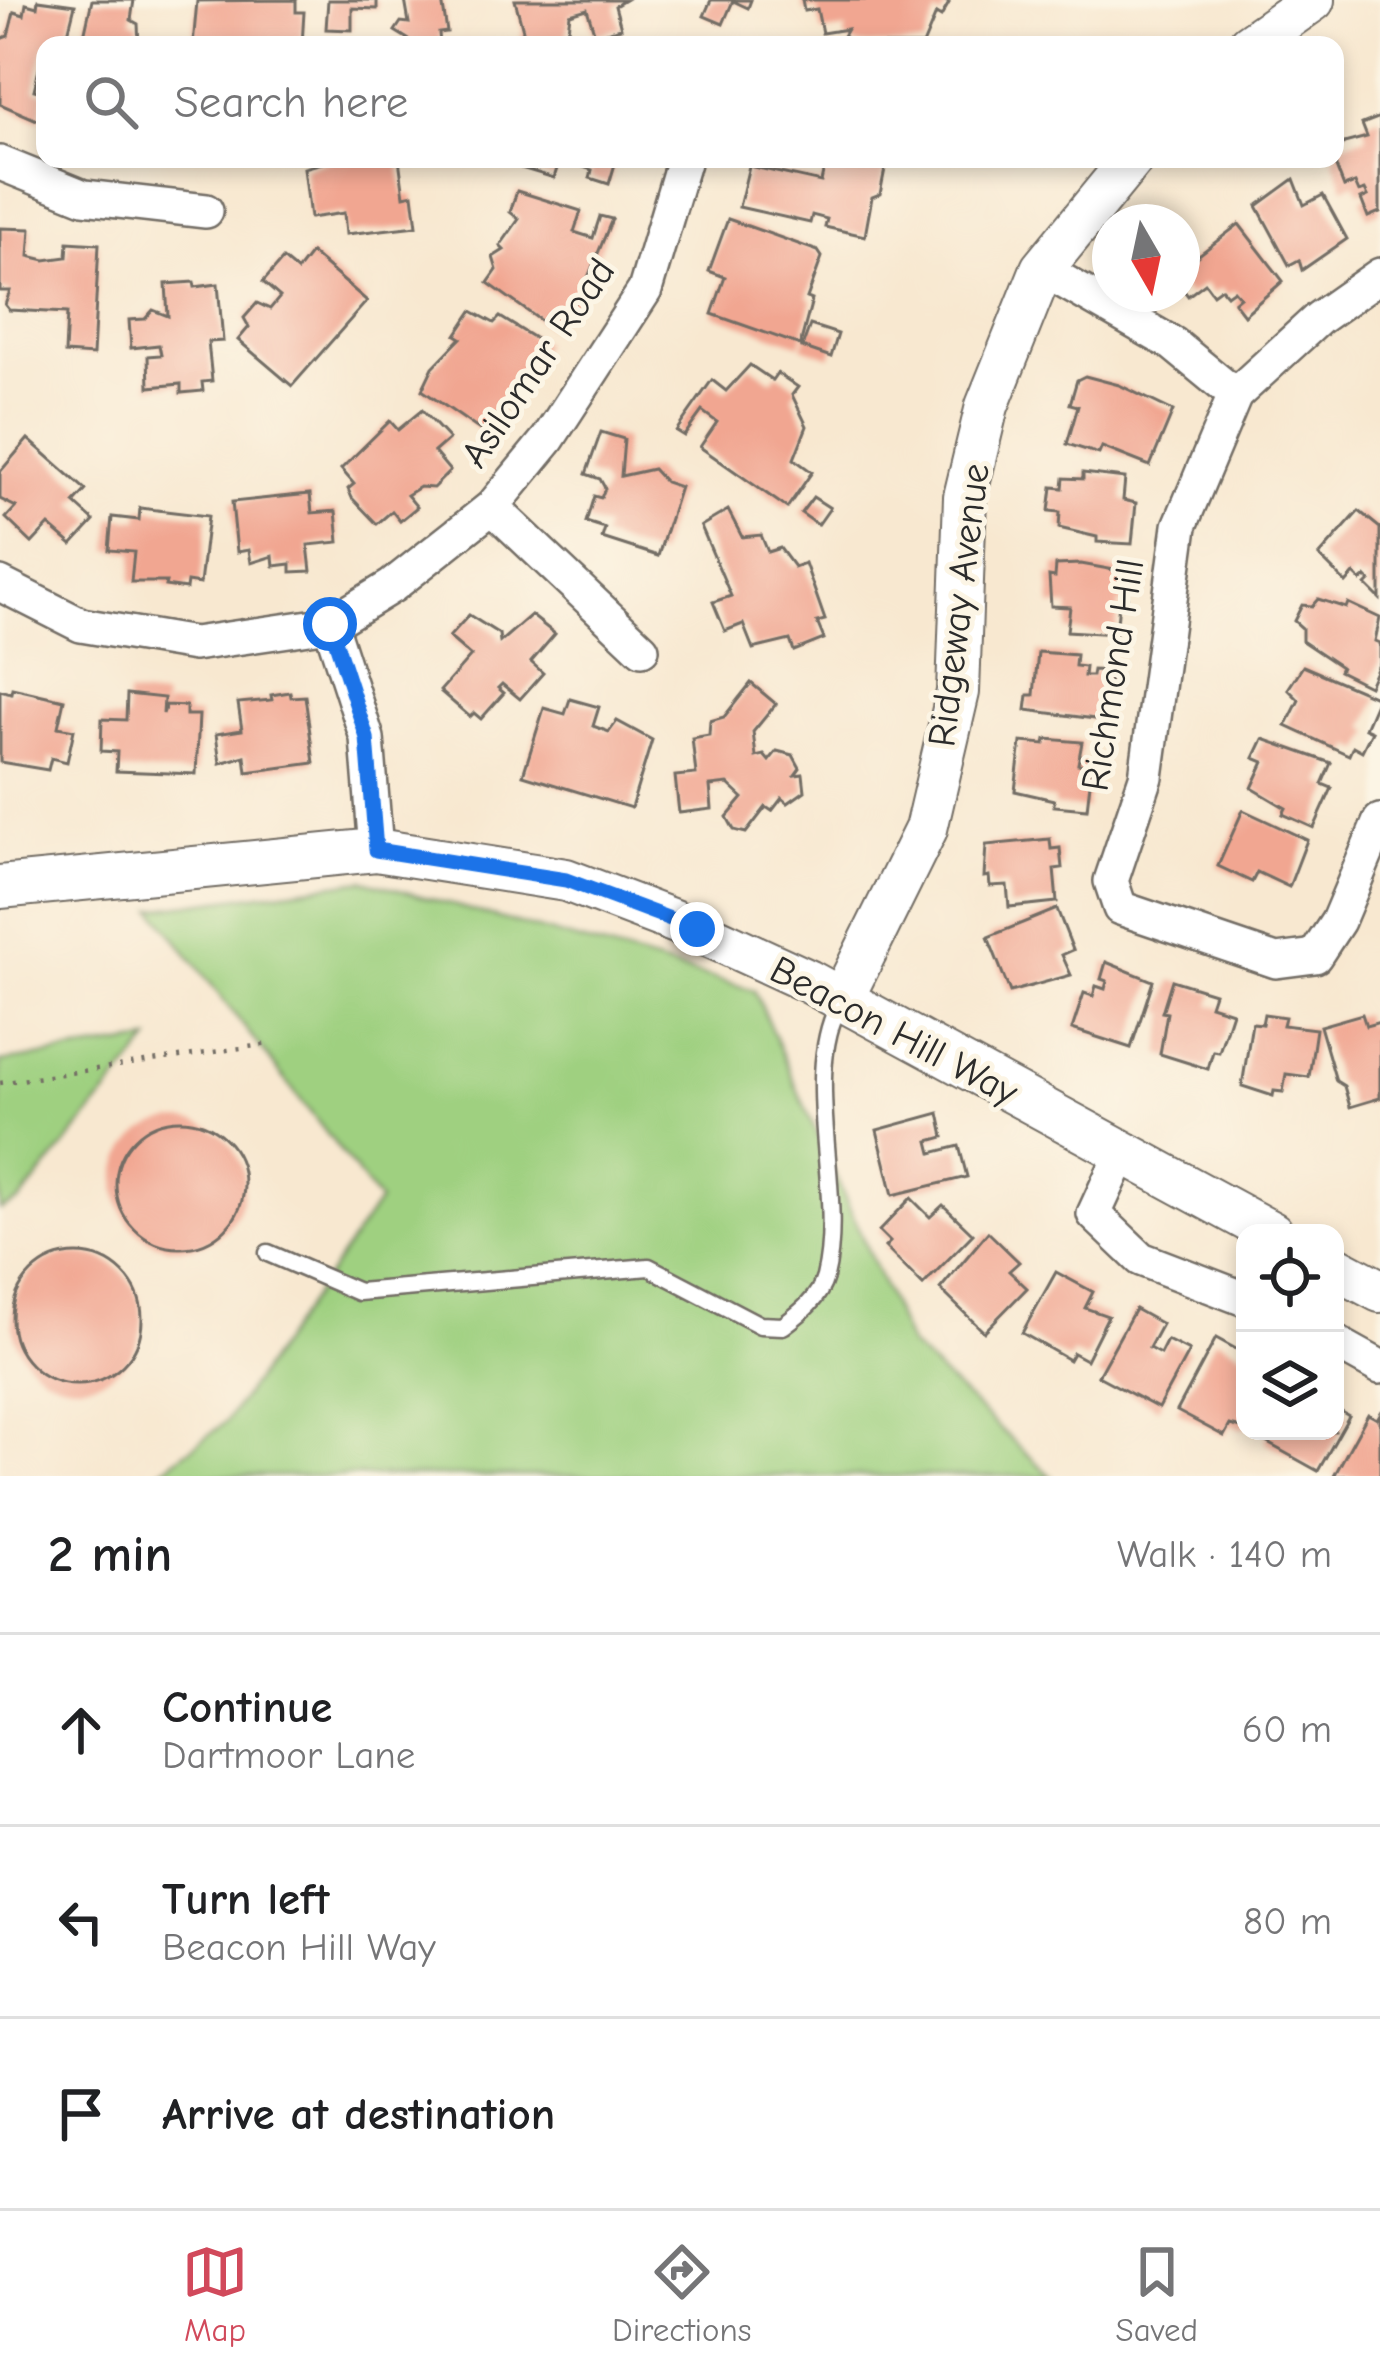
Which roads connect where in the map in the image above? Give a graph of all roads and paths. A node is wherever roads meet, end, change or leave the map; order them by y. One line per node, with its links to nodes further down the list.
1 (1313, 0): 2 (street)
2 (1262, 36)
3 (0, 164): 6 (street)
4 (681, 168): 10 (street, Asilomar Road)
5 (1125, 168): 7 (street, Ridgeway Avenue)
6 (206, 211)
7 (1042, 268): 9 (street); 17 (street, Ridgeway Avenue)
8 (1380, 275): 9 (street, Richmond Hill)
9 (1235, 395): 14 (street, Richmond Hill)
10 (492, 507): 12 (street, Asilomar Road); 13 (street)
11 (0, 584): 12 (street, Asilomar Road)
12 (330, 624): 15 (street)
13 (642, 649)
14 (1380, 821)
15 (376, 850): 16 (street, Beacon Hill Way); 17 (street, Beacon Hill Way)
16 (0, 886)
17 (841, 1001): 20 (street, Beacon Hill Way); 22 (lane)
18 (269, 1044): 19 (path)
19 (0, 1083)
20 (1122, 1153): 21 (street, Beacon Hill Way); 25 (street)
21 (1255, 1224)
22 (268, 1253)
23 (1344, 1272): 24 (street)
24 (1380, 1291)
25 (1236, 1296)
26 (1344, 1347): 27 (street)
27 (1380, 1367)

